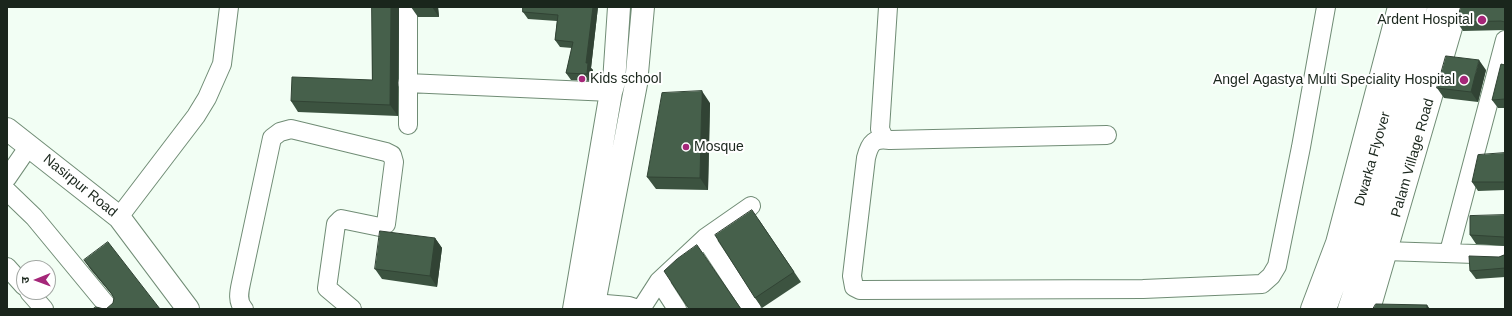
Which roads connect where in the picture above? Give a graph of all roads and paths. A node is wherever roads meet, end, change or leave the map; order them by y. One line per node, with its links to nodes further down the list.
1 (229, 7): 22 (street)
2 (408, 7): 12 (street)
3 (619, 7): 13 (street)
4 (643, 7): 31 (street)
5 (888, 7): 17 (street)
6 (1326, 7): 17 (street)
7 (1399, 7): 40 (street)
8 (1416, 7): 41 (street, Dwarka Flyover)
9 (1439, 7): 42 (street, Dwarka Flyover)
10 (1457, 7): 24 (street, Palam Village Road)
11 (1505, 40): 25 (street)
12 (407, 83): 13 (street); 14 (street)
13 (611, 92): 31 (street)
14 (408, 125)
15 (7, 129): 18 (street, Nasirpur Road)
16 (1107, 135): 17 (street)
17 (884, 138)
18 (29, 146): 19 (street); 22 (street, Nasirpur Road)
19 (7, 178)
20 (7, 191): 33 (street)
21 (751, 206): 23 (street)
22 (119, 217): 34 (street, Nasirpur Road)
23 (705, 238): 29 (street); 39 (street)
24 (1386, 251): 25 (street); 43 (street, Palam Village Road)
25 (1449, 252): 26 (street)
26 (1505, 255)
27 (7, 267): 28 (street)
28 (16, 277)
29 (659, 281): 37 (street); 38 (street)
30 (36, 300): 32 (street)
31 (584, 305): 37 (street)
32 (44, 309)
33 (110, 309)
34 (188, 309)
35 (244, 309): 36 (street)
36 (352, 309)
37 (640, 309)
38 (677, 309)
39 (752, 309)
40 (1312, 309)
41 (1325, 309)
42 (1349, 309)
43 (1368, 309)

